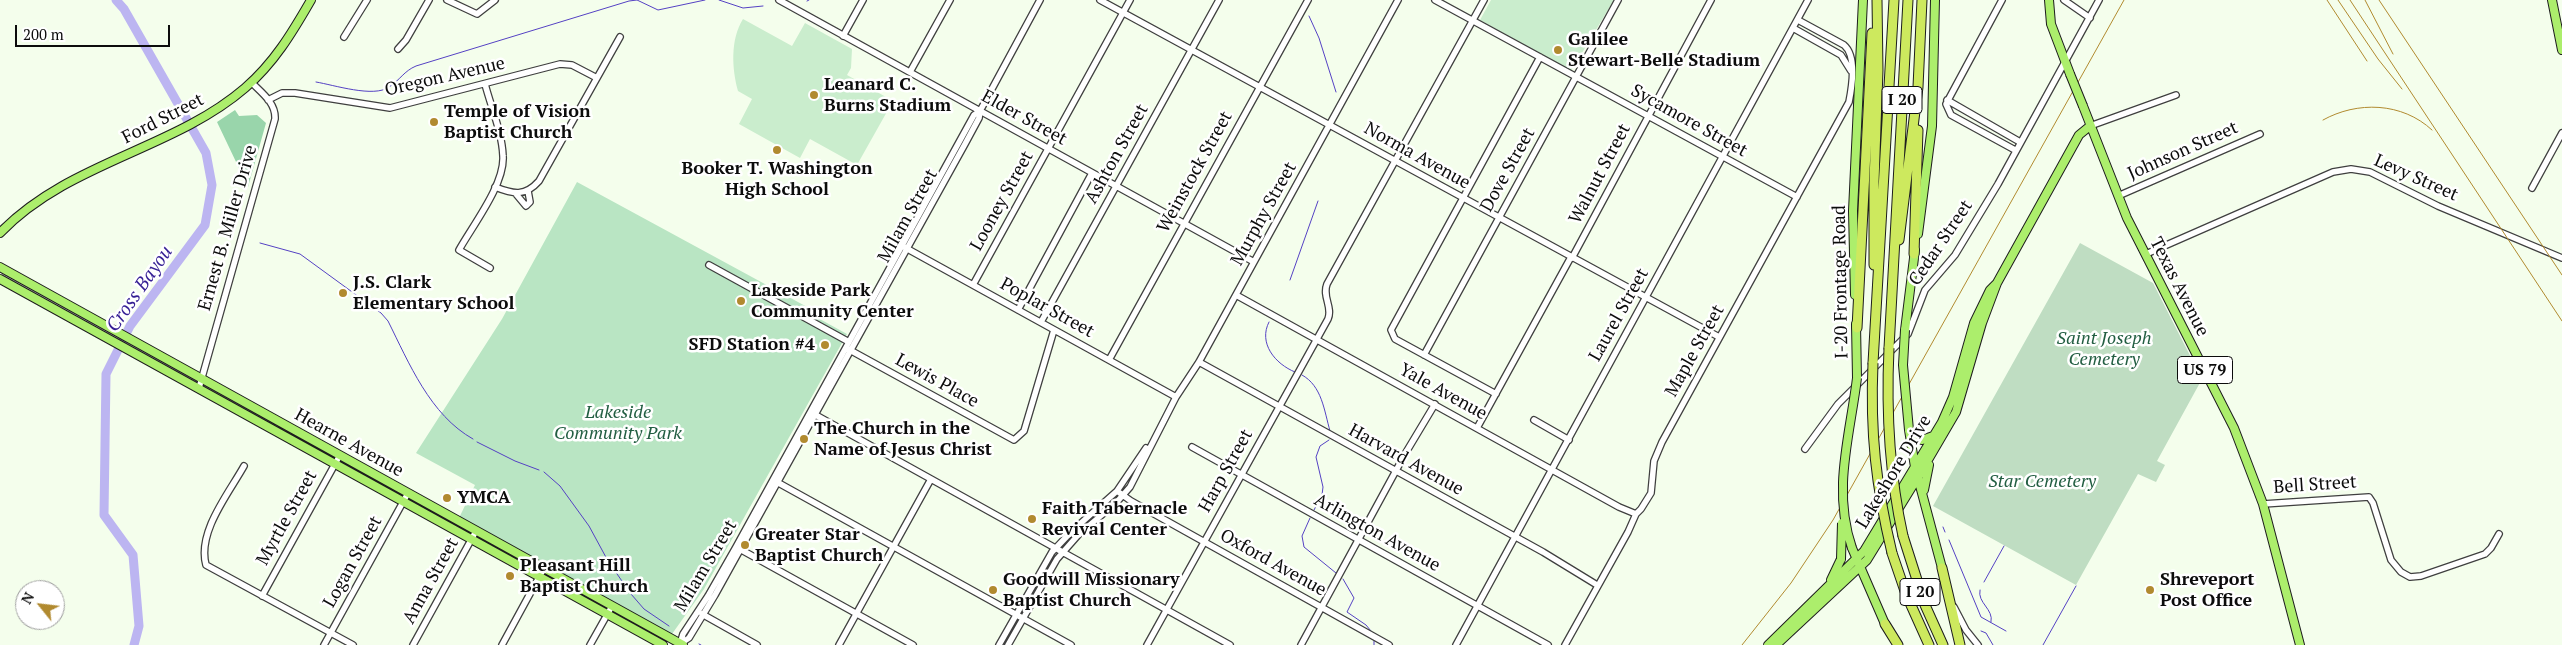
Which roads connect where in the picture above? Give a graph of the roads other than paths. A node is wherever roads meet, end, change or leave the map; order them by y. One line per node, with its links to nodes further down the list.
1 (310, 0): 49 (main road, Ford Street)
2 (367, 0): 38 (street)
3 (428, 0): 40 (street)
4 (447, 0): 5 (street)
5 (495, 0)
6 (779, 0): 37 (street, Elder Street)
7 (863, 0): 37 (street)
8 (950, 0): 46 (street)
9 (1040, 0): 56 (street, Milam Street)
10 (1100, 0): 32 (street, Norma Avenue)
11 (1130, 0): 32 (street, Looney Street)
12 (1219, 0): 41 (street, Ashton Street)
13 (1308, 0): 52 (street, Weinstock Street)
14 (1398, 0): 58 (street, Murphy Street)
15 (1435, 0): 34 (street, Sycamore Street)
16 (1484, 0): 34 (street)
17 (1618, 0): 47 (street, Dove Street)
18 (1711, 0): 57 (street, Walnut Street)
19 (1808, 0): 35 (street, Laurel Street)
20 (1863, 0): 96 (main road, I-20 Frontage Road)
21 (1873, 0): 96 (highway)
22 (1876, 0): 100 (highway)
23 (1894, 0): 100 (highway, I 20)
24 (1908, 0): 93 (highway, I 20)
25 (1922, 0): 51 (highway)
26 (1935, 0): 80 (main road)
27 (2002, 0): 55 (street)
28 (2049, 0): 44 (main road, Texas Avenue / US 79)
29 (2064, 0): 33 (street)
30 (2099, 0): 33 (street, Cedar Street)
31 (2552, 0): 42 (main road)
32 (1123, 12): 41 (street, Norma Avenue); 63 (street, Looney Street)
33 (2090, 18): 44 (street, Cedar Street)
34 (1472, 20): 43 (street, Sycamore Street); 66 (street)
35 (1798, 20): 36 (street, Laurel Street); 45 (street, Maple Street)
36 (1793, 28): 45 (street); 65 (street, Laurel Street)
37 (843, 36): 46 (street, Elder Street)
38 (344, 37)
39 (620, 37): 48 (street)
40 (398, 49)
41 (1191, 50): 52 (street, Norma Avenue); 68 (street, Ashton Street)
42 (2562, 50)
43 (1540, 57): 47 (street, Sycamore Street); 75 (street)
44 (2065, 61): 59 (main road, Texas Avenue / US 79, bridge); 62 (street, Cedar Street)
45 (1851, 71): 74 (street, Maple Street)
46 (910, 72): 56 (street, Elder Street)
47 (1576, 77): 57 (street, Sycamore Street); 76 (street, Dove Street)
48 (597, 78): 50 (street, Oregon Avenue); 71 (street)
49 (252, 82): 54 (street, Ernest B. Miller Drive); 78 (main road, Ford Street)
50 (485, 84): 54 (street, Oregon Avenue); 69 (street)
51 (1918, 87): 80 (highway); 93 (highway)
52 (1260, 88): 58 (street, Norma Avenue); 77 (street, Weinstock Street)
53 (2176, 95): 59 (street)
54 (268, 100): 105 (street, Ernest B. Miller Drive)
55 (1947, 100): 62 (street); 64 (street)
56 (980, 111): 63 (street, Elder Street); 79 (street, Milam Street)
57 (1648, 116): 65 (street, Sycamore Street); 82 (street, Walnut Street)
58 (1329, 125): 66 (street, Norma Avenue); 84 (street, Murphy Street)
59 (2090, 126): 73 (main road, Texas Avenue / US 79); 89 (main road, Lakeshore Drive)
60 (2562, 133): 70 (street)
61 (2260, 134): 73 (street, Johnson Street)
62 (2020, 142): 64 (street, Cedar Street)
63 (1048, 149): 67 (street, Elder Street); 90 (street, Looney Street)
64 (2015, 150): 120 (street, Cedar Street)
65 (1722, 157): 74 (street, Sycamore Street); 92 (street, Laurel Street)
66 (1395, 161): 75 (street, Norma Avenue); 99 (street, Harp Street)
67 (1092, 173): 68 (street, Elder Street); 94 (street)
68 (1116, 186): 77 (street, Elder Street); 95 (street, Ashton Street)
69 (495, 187): 72 (street); 87 (street)
70 (2532, 188)
71 (528, 191): 72 (street); 72 (street)
72 (516, 194)
73 (2118, 196): 81 (main road, Texas Avenue / US 79)
74 (1797, 197): 98 (street, Maple Street)
75 (1464, 198): 76 (street, Norma Avenue); 102 (street)
76 (1499, 218): 82 (street, Norma Avenue); 102 (street, Dove Street)
77 (1184, 224): 84 (street, Elder Street); 103 (street, Weinstock Street)
78 (0, 233)
79 (905, 248): 90 (street, Poplar Street); 101 (street, Milam Street)
80 (1914, 254): 114 (main road, bridge)
81 (2146, 254): 83 (street, Levy Street); 137 (main road, Texas Avenue / US 79)
82 (1572, 257): 92 (street, Norma Avenue); 107 (street, Walnut Street)
83 (2562, 258)
84 (1254, 262): 91 (street, Murphy Street)
85 (709, 265): 101 (street, Lewis Place)
86 (0, 267): 105 (main road, Hearne Avenue)
87 (490, 268)
88 (0, 279): 106 (main road, Hearne Avenue)
89 (1997, 283): 115 (main road, Lakeshore Drive); 119 (main road, Lakeshore Drive)
90 (973, 285): 94 (street, Poplar Street)
91 (1236, 295): 99 (street, Yale Avenue); 104 (street, Murphy Street)
92 (1646, 297): 98 (street, Norma Avenue); 116 (street, Laurel Street)
93 (1891, 309): 193 (highway, I 20, bridge)
94 (1018, 310): 95 (street, Poplar Street)
95 (1041, 322): 97 (street, Poplar Street)
96 (1857, 328): 136 (main road, I-20 Frontage Road, bridge)
97 (1054, 330): 101 (street, Lewis Place); 103 (street, Poplar Street)
98 (1719, 337): 138 (street, Maple Street)
99 (1317, 339): 109 (street, Yale Avenue); 110 (street, Harp Street)
100 (1875, 344): 192 (highway, I 20, bridge)
101 (849, 347): 111 (street, Milam Street)
102 (1424, 355): 107 (street)
103 (1110, 360): 108 (street, Poplar Street)
104 (1200, 362): 108 (street, Murphy Street); 110 (street, Harvard Avenue)
105 (201, 378): 106 (street, Ernest B. Miller Drive); 121 (main road, Hearne Avenue)
106 (199, 388): 122 (main road, Hearne Avenue)
107 (1496, 394): 113 (street, Walnut Street)
108 (1176, 397): 117 (street, Murphy Street)
109 (1435, 404): 113 (street, Yale Avenue); 126 (street)
110 (1279, 406): 126 (street, Harvard Avenue); 127 (street, Harp Street)
111 (813, 414): 129 (street); 130 (street, Milam Street)
112 (1534, 420): 116 (street)
113 (1477, 428): 125 (street, Yale Avenue)
114 (1909, 430): 115 (main road); 124 (main road)
115 (1934, 435): 124 (main road, Lakeshore Drive)
116 (1569, 440): 125 (street, Laurel Street)
117 (1152, 441): 131 (street, Murphy Street); 133 (street, Murphy Street)
118 (1192, 446): 127 (street, Arlington Avenue)
119 (1936, 448): 128 (main road, Lakeshore Drive); 134 (main road)
120 (1805, 449)
121 (340, 455): 122 (street, Myrtle Street); 132 (main road, Hearne Avenue)
122 (335, 463): 135 (main road, Hearne Avenue); 156 (street, Myrtle Street)
123 (244, 466): 156 (street)
124 (1915, 467): 128 (main road); 149 (main road, Lakeshore Drive)
125 (1553, 470): 138 (street, Yale Avenue); 141 (street, Laurel Street)
126 (1396, 472): 141 (street, Harvard Avenue); 143 (street)
127 (1241, 476): 143 (street, Arlington Avenue); 144 (street, Harp Street)
128 (1918, 477): 134 (main road); 149 (main road, Lakeshore Drive)
129 (931, 479): 145 (street); 147 (street)
130 (775, 481): 145 (street); 146 (street, Milam Street)
131 (1117, 491): 133 (street, Oxford Avenue); 147 (street, Murphy Street)
132 (408, 493): 135 (street, Logan Street); 139 (main road, Hearne Avenue)
133 (1123, 496): 144 (street, Oxford Avenue); 148 (street, Murphy Street)
134 (1924, 500): 151 (main road)
135 (403, 501): 142 (main road, Hearne Avenue); 168 (street, Logan Street)
136 (1842, 504): 149 (main road, I-20 Frontage Road, bridge); 157 (main road, bridge)
137 (2263, 504): 140 (street, Bell Street); 196 (main road, Texas Avenue / US 79)
138 (1636, 514): 153 (street, Maple Street)
139 (476, 531): 142 (street, Anna Street); 150 (main road, Hearne Avenue)
140 (2499, 534)
141 (1515, 538): 153 (street, Harvard Avenue); 159 (street, Laurel Street)
142 (472, 539): 152 (main road, Hearne Avenue); 171 (street, Anna Street)
143 (1359, 540): 159 (street, Arlington Avenue); 160 (street)
144 (1204, 542): 160 (street, Oxford Avenue); 161 (street, Harp Street)
145 (894, 547): 164 (street); 165 (street)
146 (738, 548): 162 (street, Milam Street); 164 (street)
147 (1056, 548): 148 (street); 165 (street, Murphy Street)
148 (1063, 552): 161 (street); 166 (street, Murphy Street)
149 (1858, 564): 154 (main road, Lakeshore Drive); 155 (main road, I-20 Frontage Road); 157 (main road, Lakeshore Drive)
150 (544, 568): 152 (street); 158 (main road, Hearne Avenue)
151 (1942, 568): 194 (highway); 195 (street)
152 (540, 576): 163 (main road, Hearne Avenue); 172 (street)
153 (1597, 585): 188 (street, Maple Street)
154 (1839, 586): 155 (main road); 190 (main road, Lakeshore Drive)
155 (1868, 590): 167 (main road, I-20 Frontage Road)
156 (262, 596): 168 (street)
157 (1809, 604): 189 (main road, Lakeshore Drive)
158 (612, 606): 163 (street); 175 (main road, Hearne Avenue)
159 (1478, 606): 186 (street, Laurel Street); 187 (street, Arlington Avenue)
160 (1321, 608): 184 (street); 185 (street, Oxford Avenue)
161 (1166, 610): 182 (street, Harp Street); 183 (street)
162 (701, 613): 175 (street, Milam Street); 176 (street)
163 (607, 614): 173 (street); 174 (main road, Hearne Avenue)
164 (857, 614): 177 (street); 178 (street)
165 (1017, 615): 166 (street); 179 (street, Murphy Street)
166 (1023, 618): 180 (street, Murphy Street); 181 (street)
167 (1885, 624): 191 (highway)
168 (330, 633): 169 (street, Logan Street); 170 (street)
169 (324, 645)
170 (353, 645)
171 (413, 645)
172 (502, 645)
173 (590, 645)
174 (663, 645)
175 (681, 645)
176 (757, 645)
177 (839, 645)
178 (913, 645)
179 (999, 645)
180 (1008, 645)
181 (1071, 645)
182 (1147, 645)
183 (1230, 645)
184 (1301, 645)
185 (1389, 645)
186 (1456, 645)
187 (1548, 645)
188 (1565, 645)
189 (1768, 645)
190 (1776, 645)
191 (1897, 645)
192 (1929, 645)
193 (1944, 645)
194 (1960, 645)
195 (1978, 645)
196 (2300, 645)

